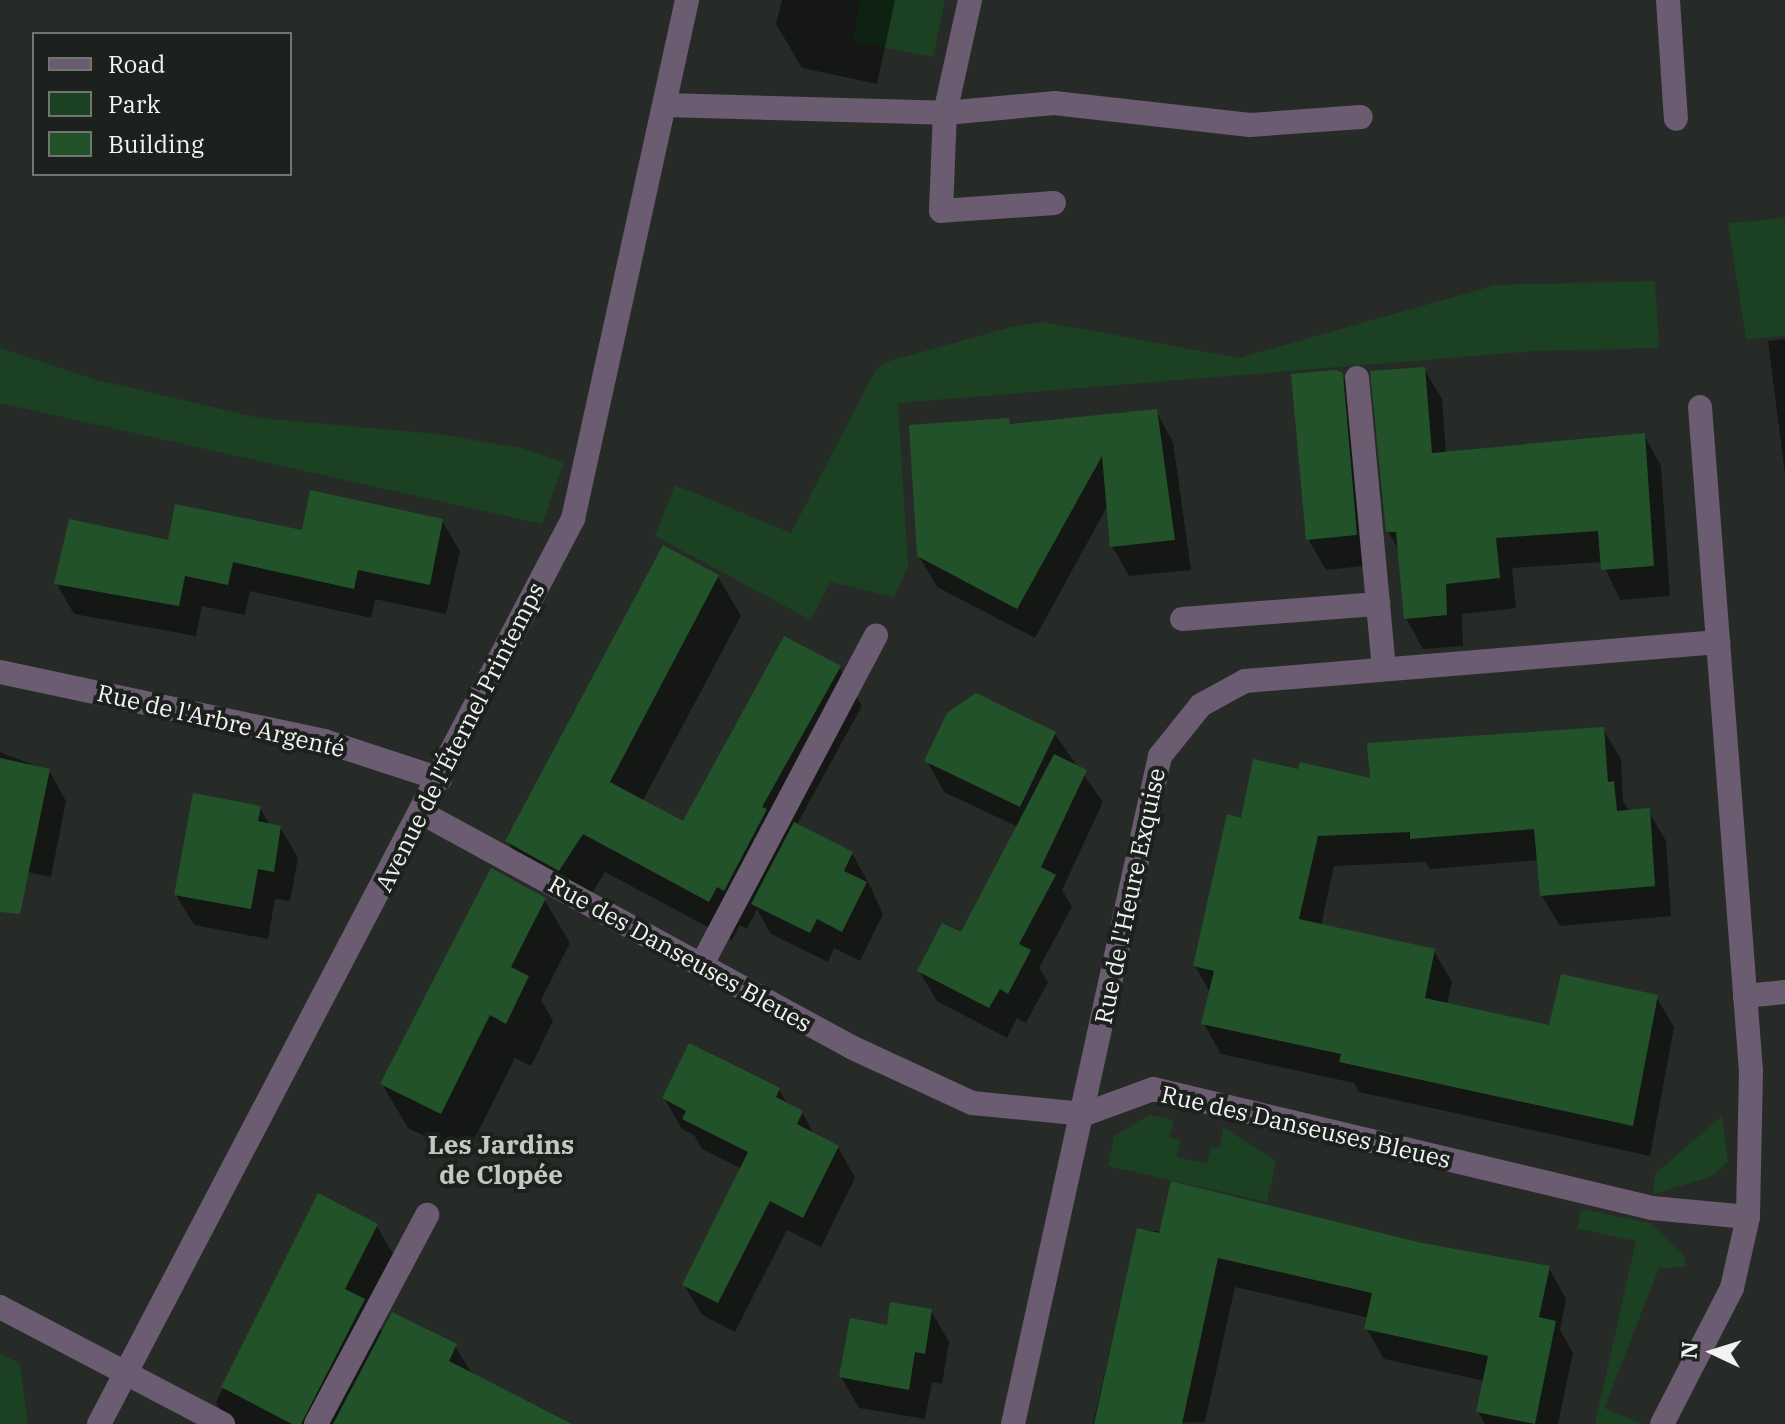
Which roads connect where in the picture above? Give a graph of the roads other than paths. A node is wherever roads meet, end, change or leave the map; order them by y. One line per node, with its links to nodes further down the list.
1 (687, 0): 4 (street, Avenue de l'Éternel Printemps)
2 (970, 0): 5 (street)
3 (1668, 0): 7 (street)
4 (665, 105): 5 (street); 17 (street, Avenue de l'Éternel Printemps)
5 (945, 113): 6 (street); 8 (street)
6 (1361, 117)
7 (1676, 119)
8 (1054, 203)
9 (1357, 378): 11 (street)
10 (1700, 407): 14 (street)
11 (1378, 604): 12 (street); 15 (street)
12 (1182, 619)
13 (876, 636): 19 (street)
14 (1718, 642): 15 (street, Rue de l'Heure Exquise); 21 (street)
15 (1384, 667): 22 (street, Rue de l'Heure Exquise)
16 (0, 672): 17 (street, Rue de l'Arbre Argenté)
17 (440, 779): 18 (street, Avenue de l'Éternel Printemps)
18 (422, 813): 19 (street, Rue des Danseuses Bleues); 26 (street, Avenue de l'Éternel Printemps)
19 (701, 966): 22 (street, Rue des Danseuses Bleues)
20 (1785, 992): 21 (street)
21 (1745, 996): 24 (street)
22 (1085, 1114): 24 (street, Rue des Danseuses Bleues); 30 (street, Rue de l'Heure Exquise)
23 (427, 1215): 29 (street)
24 (1748, 1217): 31 (street)
25 (0, 1307): 26 (street)
26 (127, 1372): 27 (street, Avenue de l'Éternel Printemps); 28 (street)
27 (99, 1424)
28 (223, 1424)
29 (316, 1424)
30 (1013, 1424)
31 (1662, 1424)

